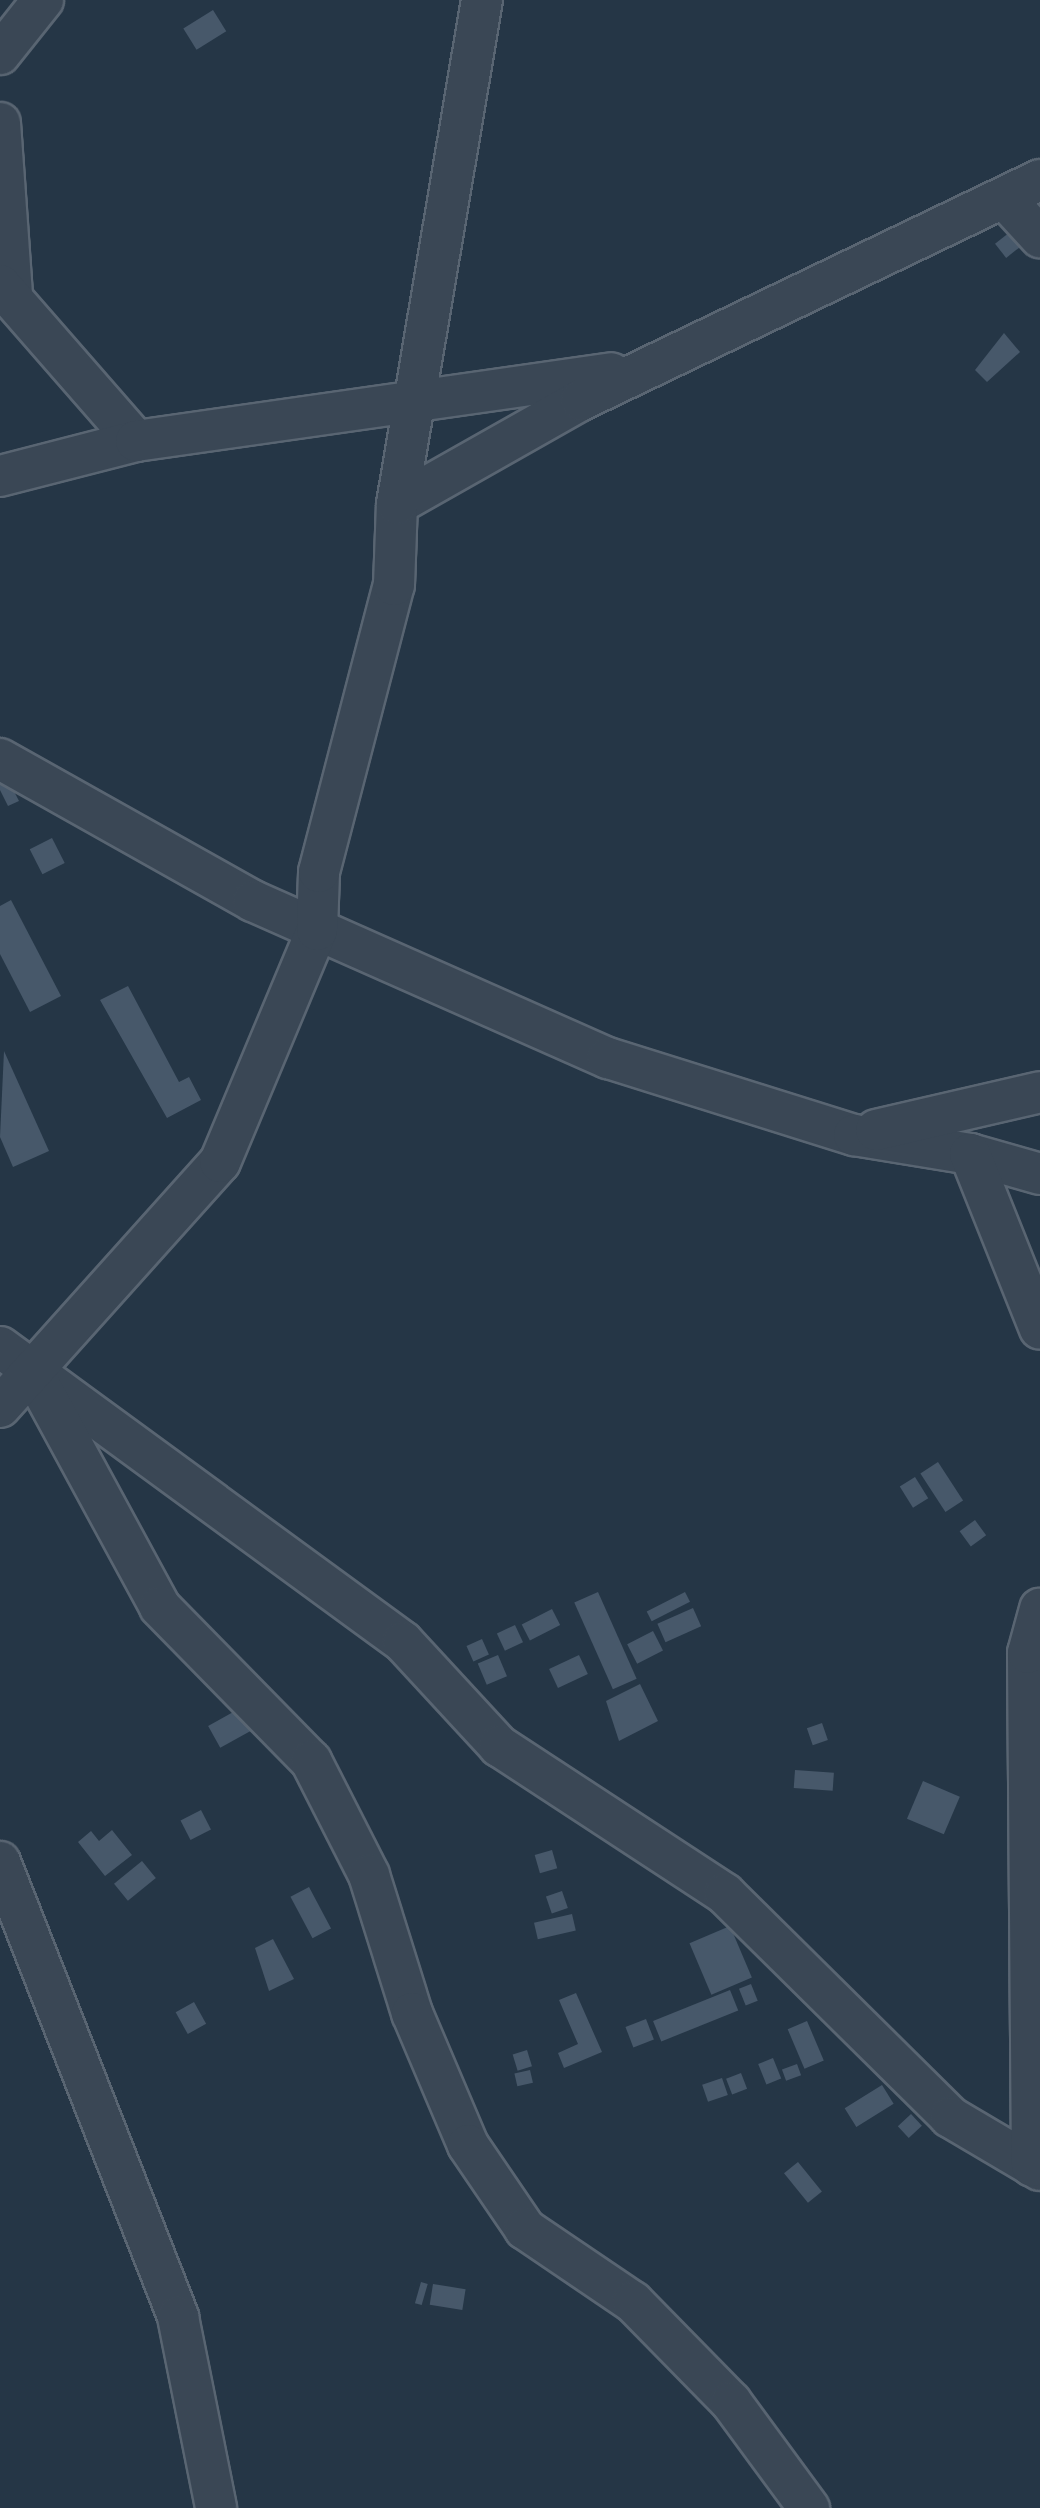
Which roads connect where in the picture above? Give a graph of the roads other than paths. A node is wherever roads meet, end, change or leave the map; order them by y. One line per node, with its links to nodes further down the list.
1 (43, 0): 3 (street)
2 (482, 0): 10 (street)
3 (0, 54)
4 (0, 123): 8 (street)
5 (1040, 180): 6 (street)
6 (1005, 199): 7 (street); 9 (street)
7 (1040, 237)
8 (6, 290): 11 (street)
9 (651, 367): 10 (street); 13 (street)
10 (419, 400): 11 (street); 13 (street)
11 (136, 441): 12 (street)
12 (0, 476)
13 (397, 504): 15 (street)
14 (0, 759): 15 (street)
15 (317, 930): 17 (street); 22 (street)
16 (1040, 1092): 17 (street)
17 (854, 1135): 18 (street)
18 (970, 1154): 19 (street); 20 (street)
19 (1040, 1174)
20 (1040, 1329)
21 (0, 1347): 22 (street)
22 (32, 1371): 23 (street); 26 (street); 28 (street)
23 (0, 1407)
24 (1040, 1609): 26 (street)
25 (0, 1862): 27 (street)
26 (1036, 2168)
27 (216, 2508)
28 (809, 2508)

